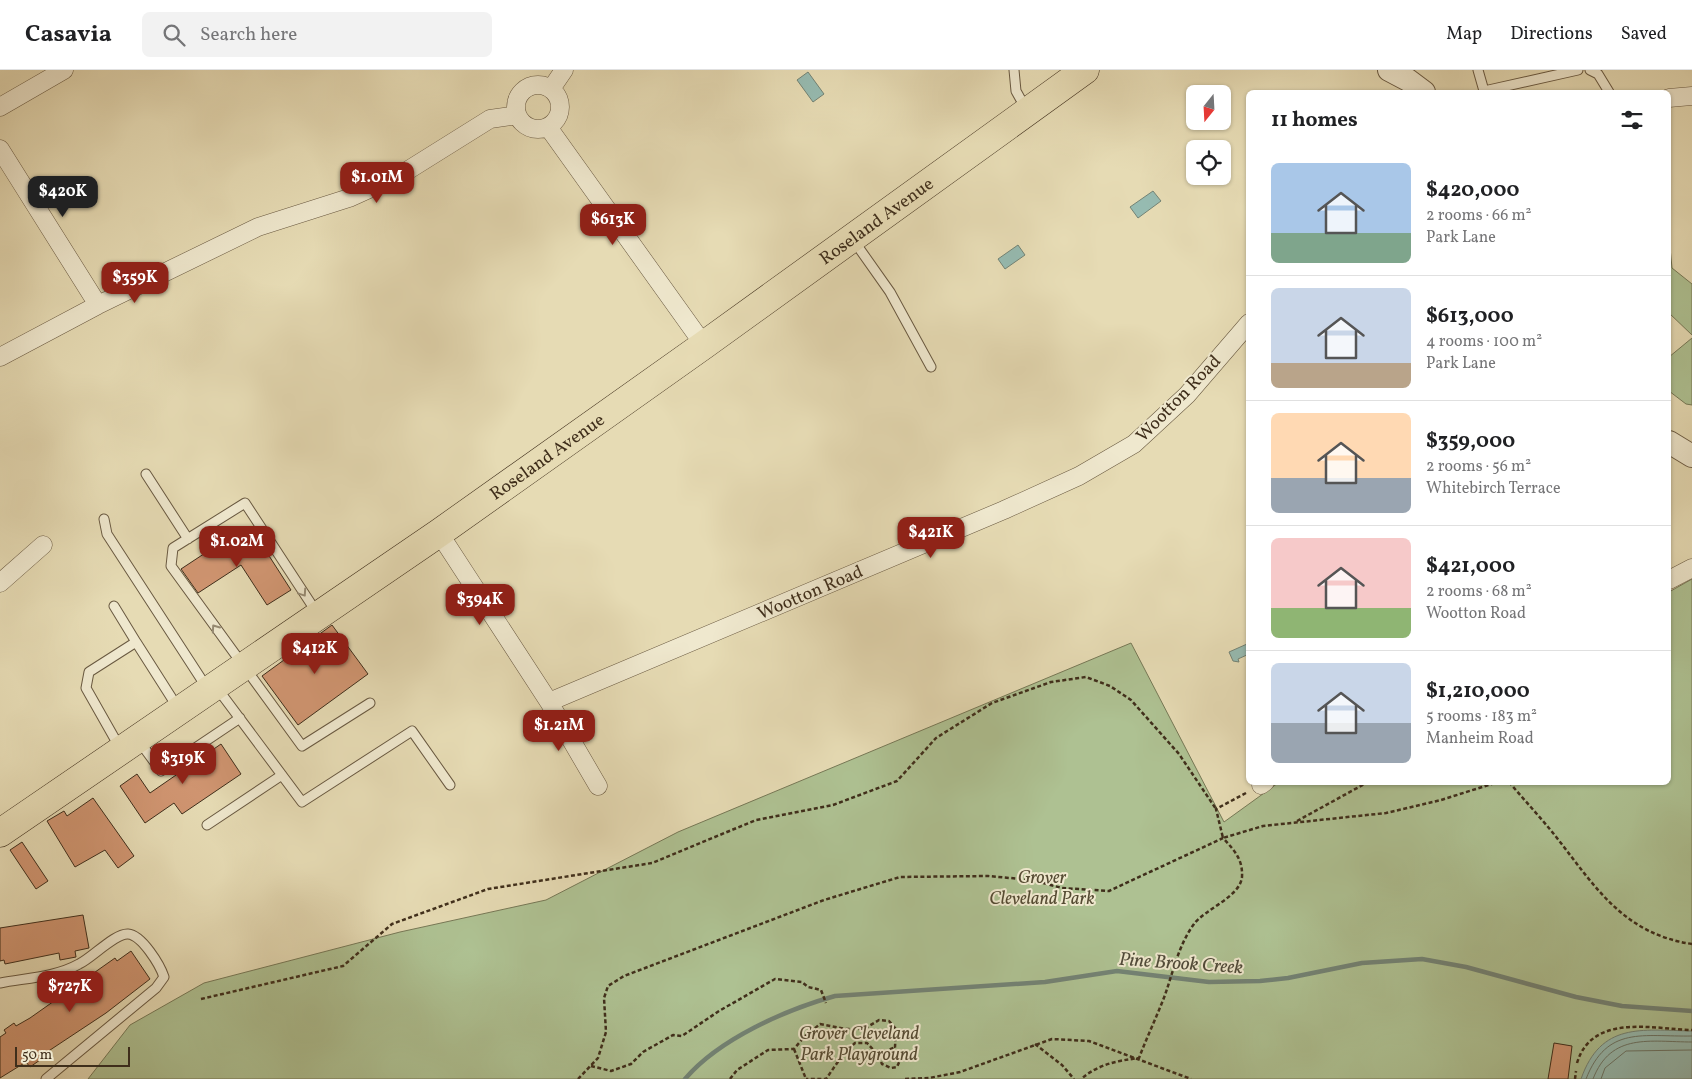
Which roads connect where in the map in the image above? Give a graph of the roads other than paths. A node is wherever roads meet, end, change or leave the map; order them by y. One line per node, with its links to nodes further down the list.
1 (64, 70): 18 (street)
2 (564, 70): 10 (street)
3 (1014, 70): 19 (lane)
4 (1085, 70): 19 (main road, Roseland Avenue)
5 (1389, 70): 11 (street)
6 (1427, 70): 12 (street)
7 (1478, 70): 13 (lane)
8 (1578, 70): 14 (lane)
9 (1590, 70): 15 (lane)
10 (551, 89): 20 (street); 21 (street)
11 (1423, 90)
12 (1426, 90)
13 (1484, 90)
14 (1488, 90)
15 (1608, 90)
16 (1692, 96): 17 (street)
17 (1671, 98)
18 (0, 107)
19 (1028, 112): 23 (main road, Roseland Avenue)
20 (517, 115): 21 (street); 24 (street)
21 (548, 127): 26 (street)
22 (0, 148): 24 (street)
23 (852, 238): 26 (main road, Roseland Avenue); 28 (lane)
24 (98, 305): 27 (street)
25 (1246, 326): 44 (street, Wootton Road)
26 (704, 346): 33 (main road, Roseland Avenue)
27 (0, 357)
28 (930, 367)
29 (1671, 443): 30 (street)
30 (1692, 456)
31 (146, 474): 34 (lane)
32 (104, 519): 43 (lane)
33 (439, 533): 40 (main road, Roseland Avenue); 44 (street)
34 (188, 539): 40 (lane, one-way to 40); 42 (lane, one-way to 34)
35 (43, 545): 38 (street)
36 (1692, 568): 37 (street)
37 (1671, 579)
38 (0, 582)
39 (114, 606): 41 (lane)
40 (318, 615): 42 (main road, Roseland Avenue)
41 (136, 642): 46 (lane); 48 (lane)
42 (245, 666): 43 (main road, Roseland Avenue); 45 (lane)
43 (212, 688): 46 (main road, Roseland Avenue); 47 (lane)
44 (549, 702): 51 (street)
45 (370, 703)
46 (179, 711): 48 (main road, Roseland Avenue)
47 (240, 718): 48 (lane); 49 (lane)
48 (130, 745): 53 (main road, Roseland Avenue)
49 (282, 775): 50 (lane); 52 (lane)
50 (450, 785)
51 (598, 786)
52 (207, 826)
53 (0, 833)
54 (0, 983): 55 (lane)
55 (46, 1079)

